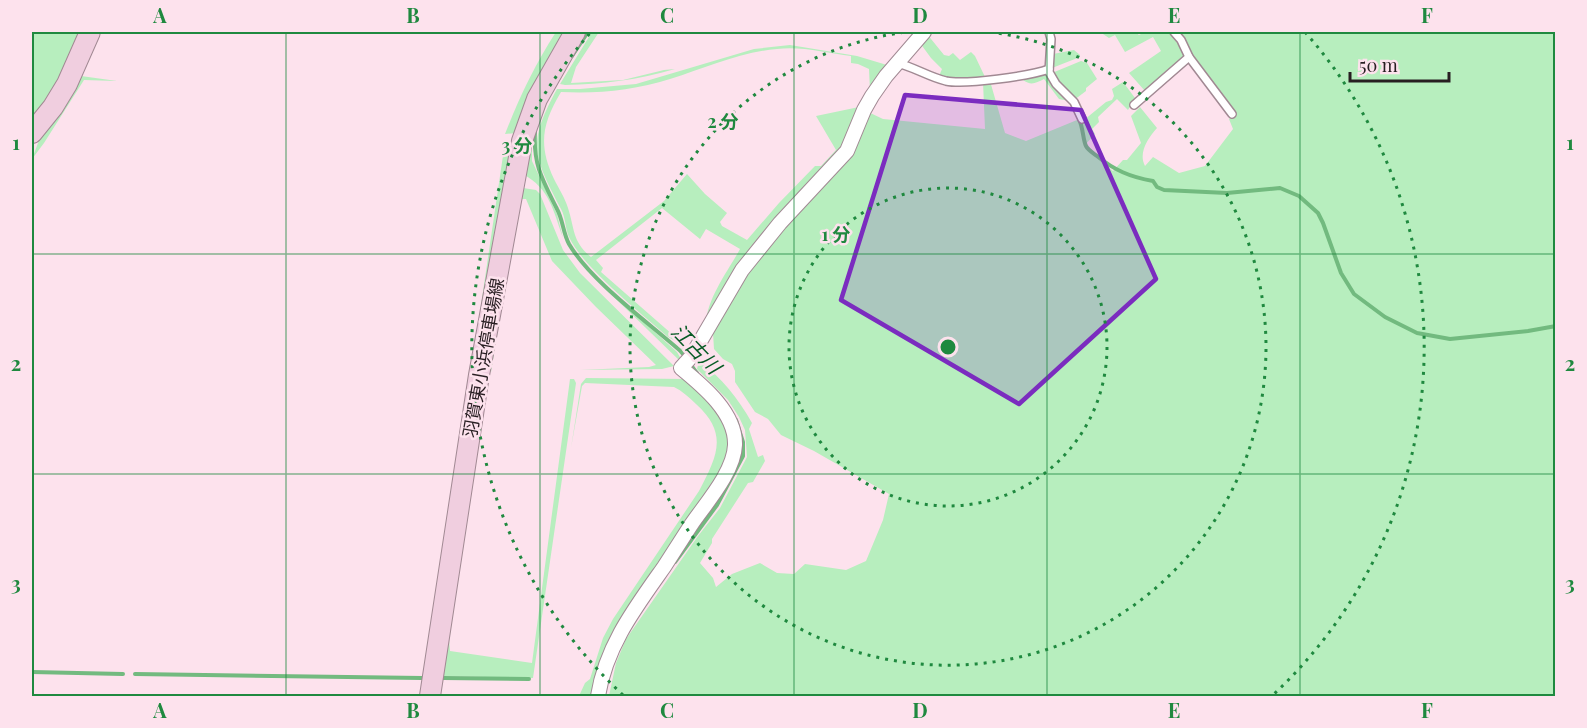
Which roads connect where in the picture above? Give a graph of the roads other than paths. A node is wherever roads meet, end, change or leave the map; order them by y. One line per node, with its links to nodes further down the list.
1 (90, 32): 12 (main road)
2 (575, 32): 13 (main road, 羽賀東小浜停車場線)
3 (924, 32): 7 (street)
4 (1049, 32): 8 (lane)
5 (1174, 32): 6 (lane)
6 (1189, 57): 9 (lane); 10 (lane)
7 (897, 63): 8 (lane); 14 (street)
8 (1049, 69): 11 (lane)
9 (1134, 105)
10 (1232, 114)
11 (1082, 119)
12 (32, 133)
13 (430, 696)
14 (598, 696)

